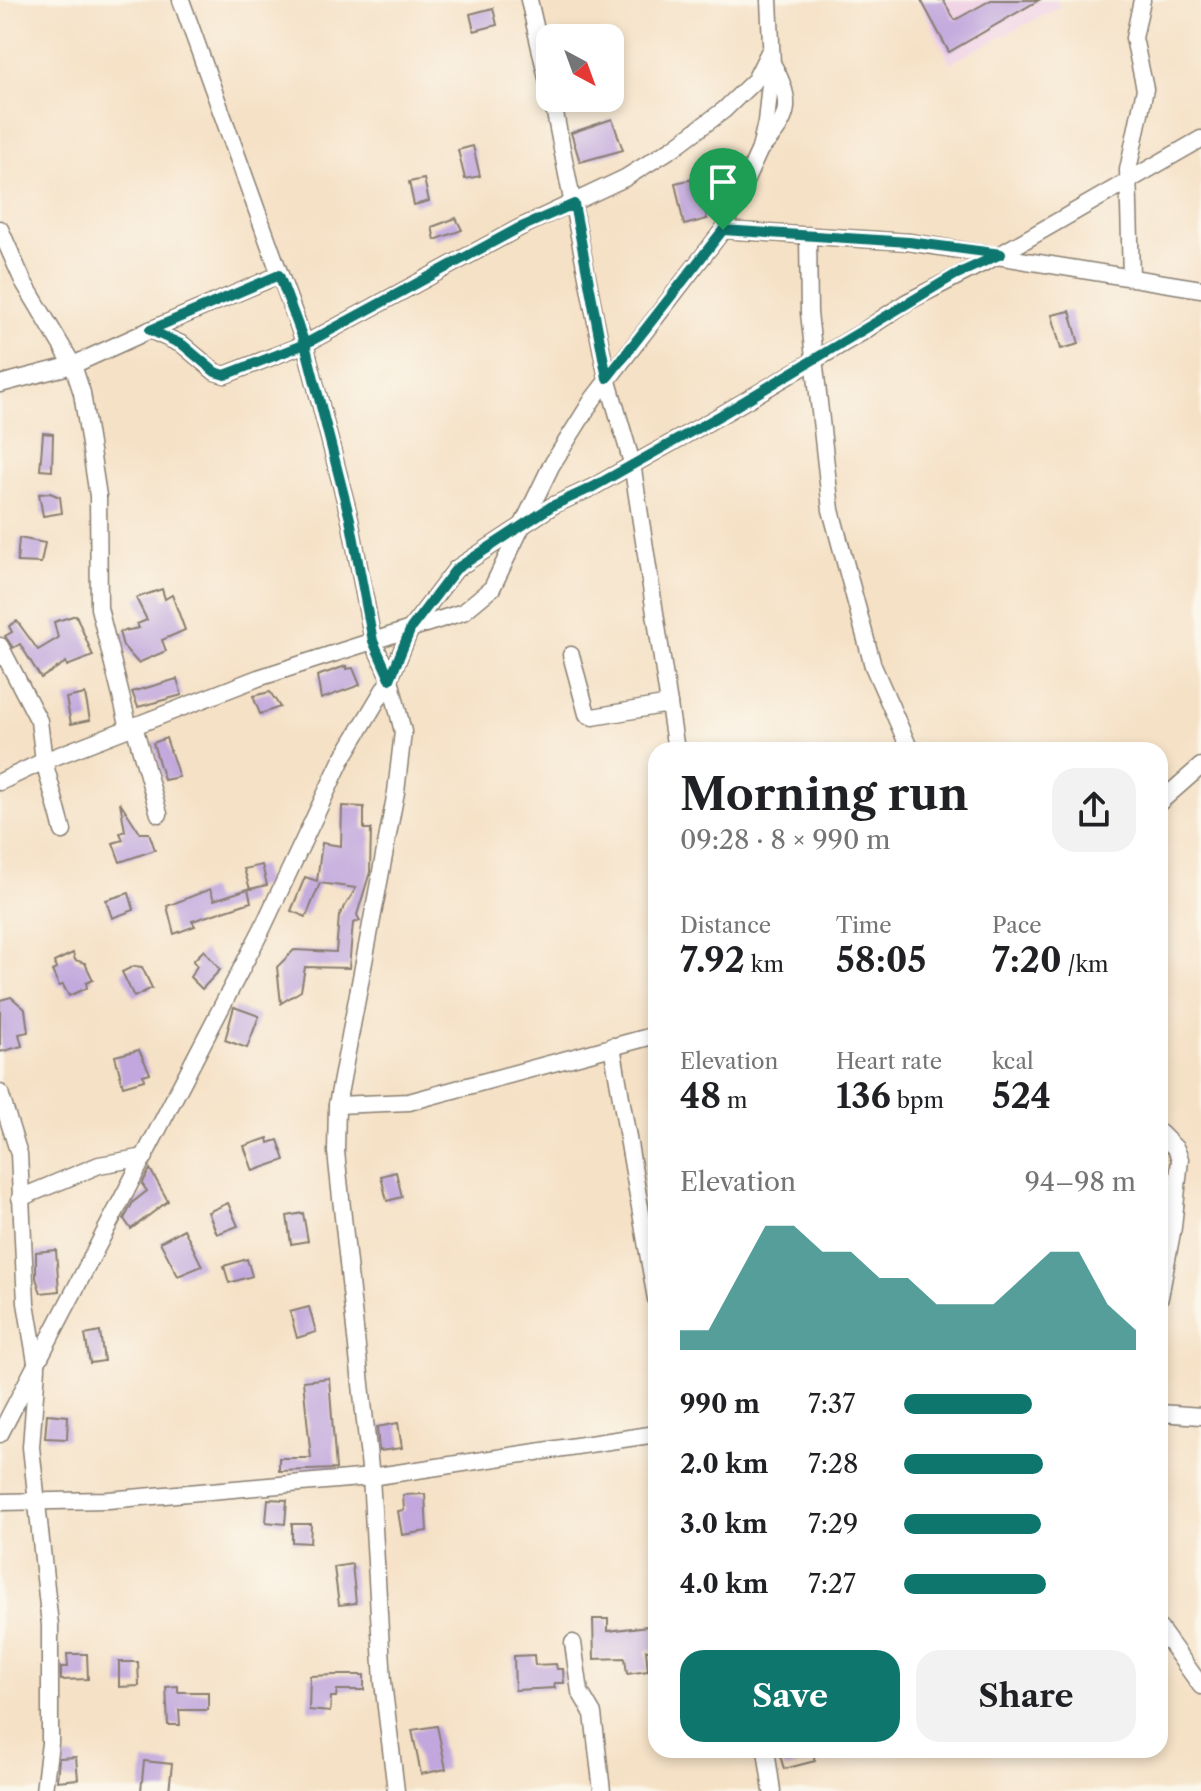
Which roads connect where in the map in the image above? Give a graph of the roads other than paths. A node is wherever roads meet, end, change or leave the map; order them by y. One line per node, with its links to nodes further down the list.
1 (181, 0): 15 (street)
2 (529, 0): 5 (street)
3 (769, 0): 6 (street)
4 (1142, 0): 9 (street)
5 (536, 30)
6 (772, 56): 10 (street); 12 (street)
7 (555, 112): 10 (street)
8 (1201, 139): 9 (street)
9 (1129, 181): 14 (street); 16 (street)
10 (574, 204): 19 (street); 22 (street)
11 (0, 229): 21 (street)
12 (723, 230): 13 (street); 22 (street)
13 (808, 235): 14 (street); 20 (street)
14 (1001, 254): 16 (street); 20 (street)
15 (279, 275): 18 (street); 19 (street)
16 (1131, 276): 17 (street)
17 (1201, 289)
18 (150, 330): 19 (street); 21 (street)
19 (305, 344): 27 (street)
20 (816, 360): 24 (street); 34 (street)
21 (73, 365): 23 (street); 32 (street)
22 (607, 378): 24 (street); 25 (street)
23 (0, 384)
24 (632, 463): 25 (street); 31 (street)
25 (523, 522): 26 (street); 26 (street)
26 (411, 628): 27 (street); 30 (street)
27 (373, 641): 30 (street); 32 (street)
28 (0, 646): 35 (street)
29 (571, 655): 31 (street)
30 (390, 679): 44 (street); 46 (street)
31 (669, 704): 33 (street)
32 (131, 727): 35 (street); 39 (street)
33 (675, 742)
34 (906, 742)
35 (44, 761): 37 (street); 40 (street)
36 (1201, 766): 38 (street)
37 (0, 782)
38 (1168, 795)
39 (159, 814)
40 (63, 831)
41 (648, 1037): 42 (street)
42 (612, 1046): 44 (street); 48 (street)
43 (0, 1093): 47 (street)
44 (337, 1105): 55 (street)
45 (1168, 1141): 49 (street)
46 (145, 1157): 47 (street); 50 (street)
47 (20, 1198): 50 (street)
48 (648, 1253)
49 (1168, 1254)
50 (37, 1368): 53 (street); 56 (street)
51 (1168, 1414): 52 (street)
52 (1201, 1416)
53 (0, 1434)
54 (648, 1435): 55 (street)
55 (371, 1477): 56 (street); 63 (street)
56 (34, 1499): 57 (street); 62 (street)
57 (0, 1502)
58 (1168, 1640): 60 (street)
59 (573, 1643): 64 (street)
60 (1201, 1686)
61 (767, 1758): 65 (street)
62 (44, 1791)
63 (396, 1791)
64 (602, 1791)
65 (772, 1791)

